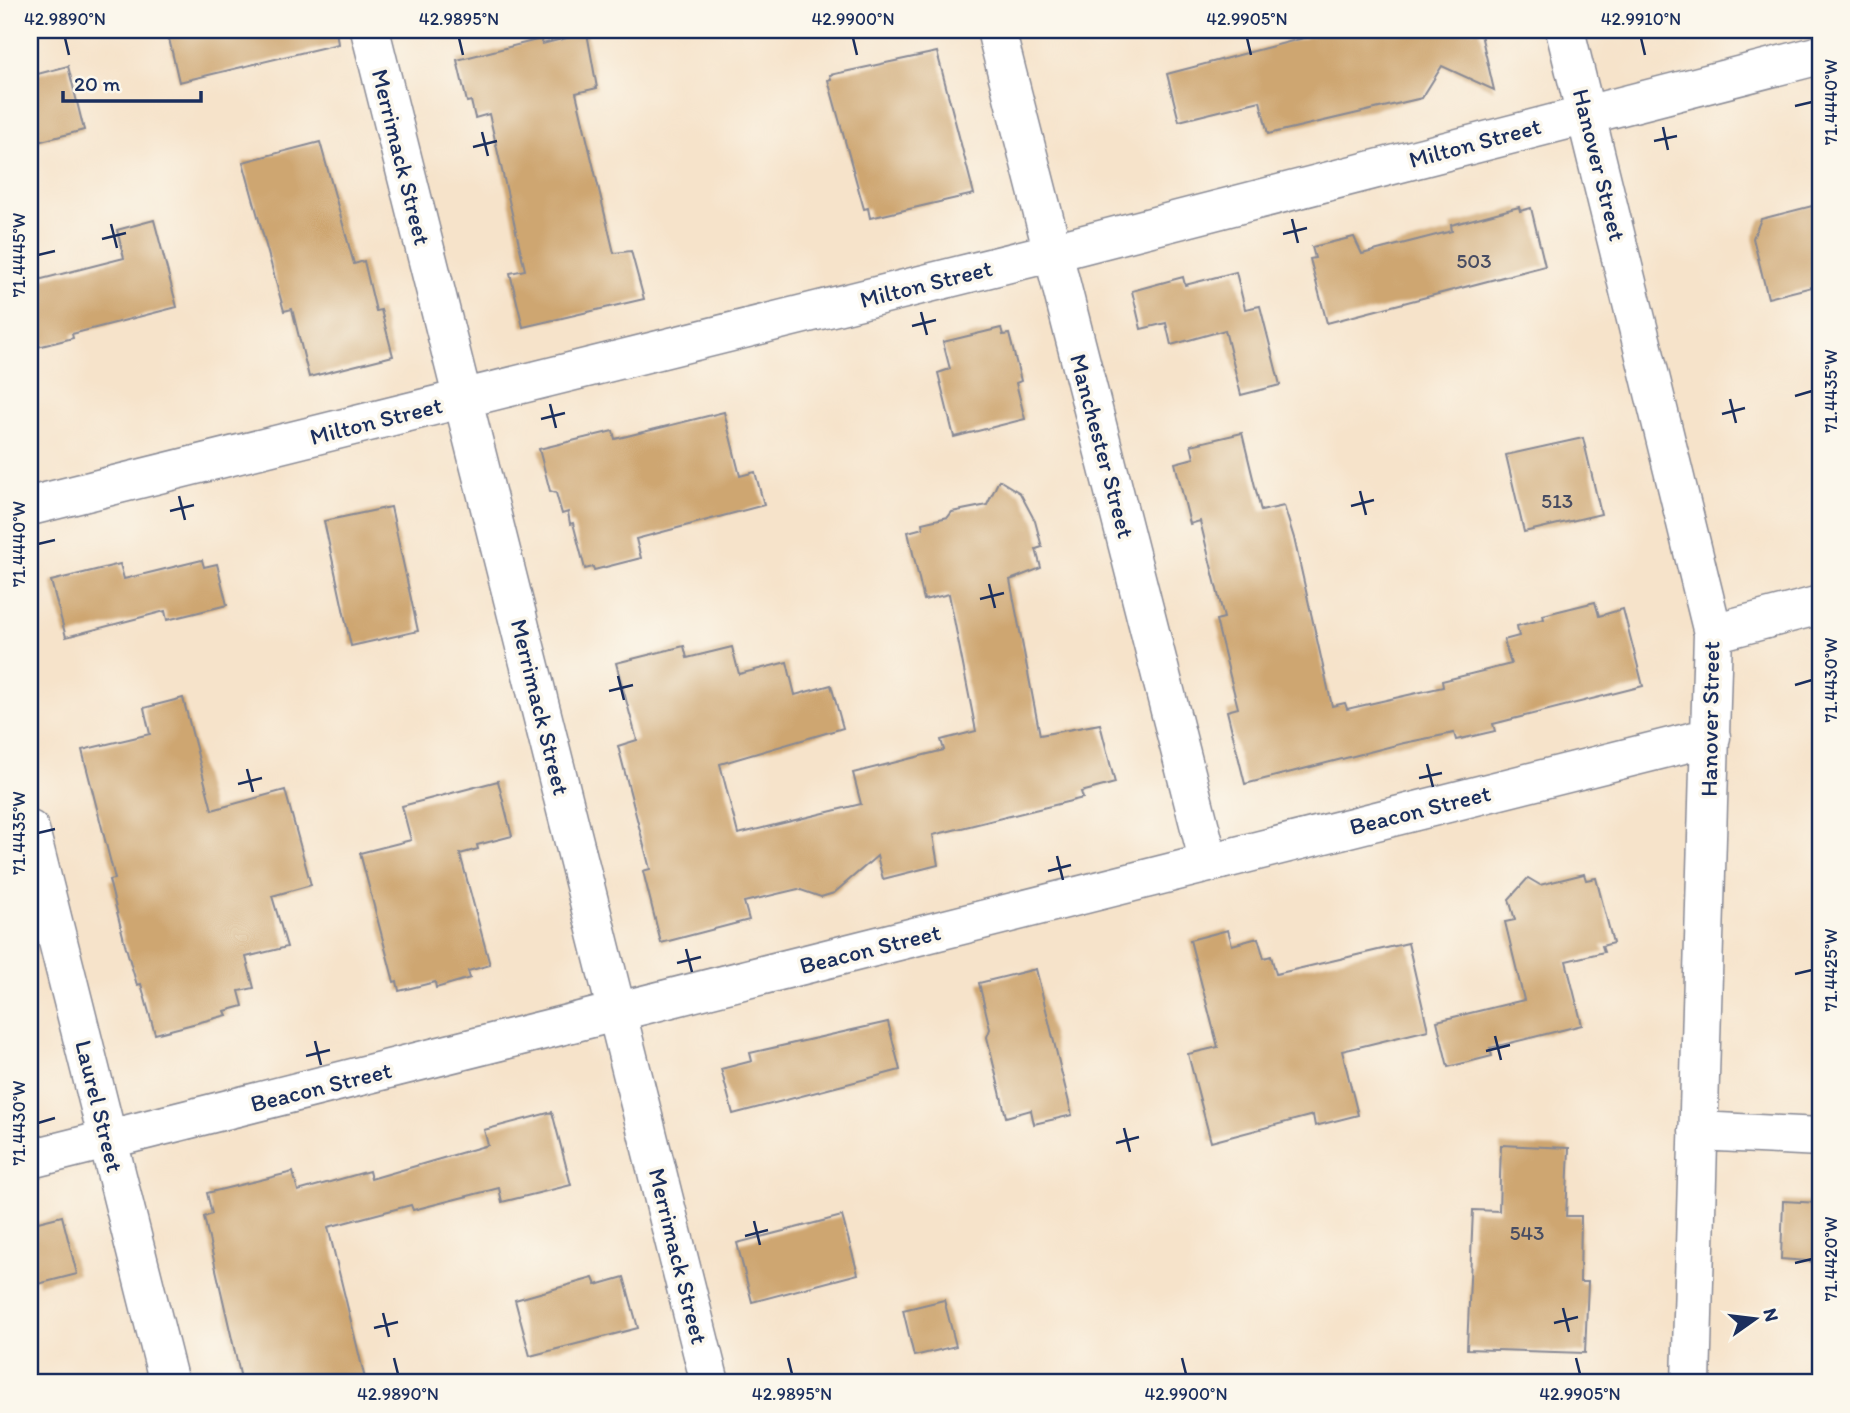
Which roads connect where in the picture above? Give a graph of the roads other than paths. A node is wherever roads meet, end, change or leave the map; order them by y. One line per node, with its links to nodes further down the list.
1 (370, 30): 7 (street, Merrimack Street)
2 (996, 30): 6 (street, Manchester Street)
3 (1565, 30): 5 (street, Hanover Street)
4 (1820, 55): 5 (street, Milton Street)
5 (1587, 114): 6 (street, Milton Street); 10 (street, Hanover Street)
6 (1050, 253): 7 (street, Milton Street); 13 (street, Manchester Street)
7 (461, 399): 8 (street, Milton Street); 14 (street, Merrimack Street)
8 (30, 506)
9 (1820, 605): 10 (street)
10 (1713, 633): 11 (street, Hanover Street)
11 (1711, 737): 13 (street, Beacon Street); 15 (street, Hanover Street)
12 (30, 830): 17 (street, Laurel Street)
13 (1209, 863): 14 (street, Beacon Street)
14 (618, 1013): 17 (street, Beacon Street); 20 (street, Merrimack Street)
15 (1698, 1131): 16 (street); 21 (street, Hanover Street)
16 (1820, 1137)
17 (108, 1140): 18 (street, Beacon Street); 19 (street, Laurel Street)
18 (30, 1159)
19 (169, 1383)
20 (710, 1383)
21 (1691, 1383)

